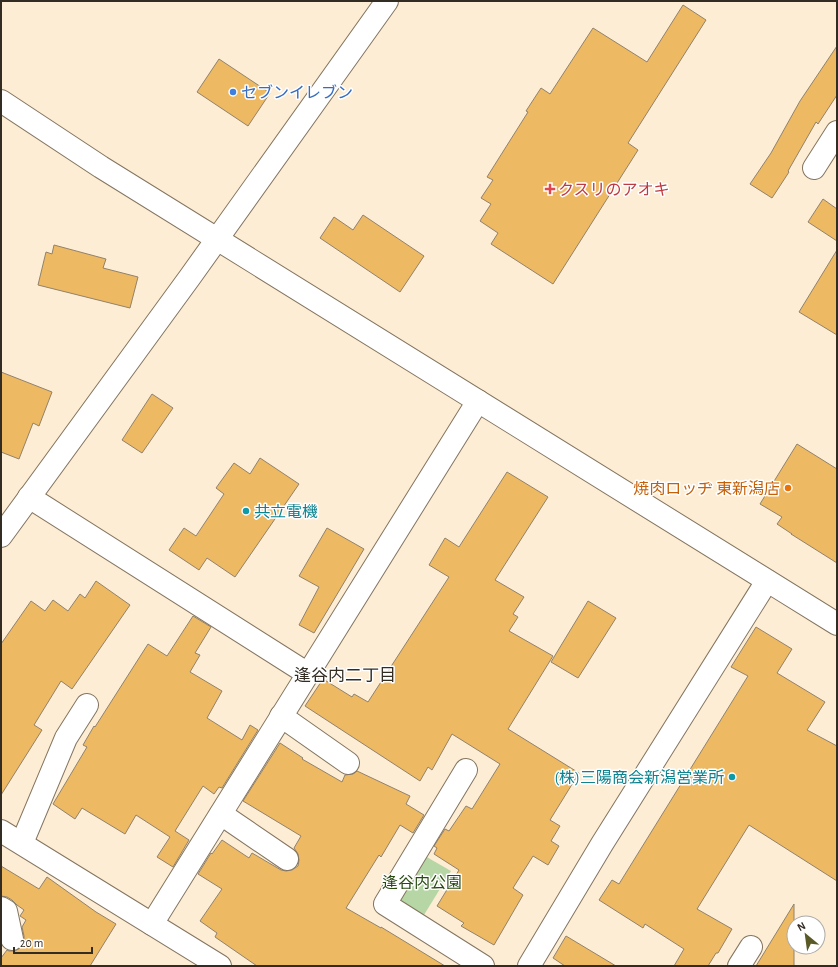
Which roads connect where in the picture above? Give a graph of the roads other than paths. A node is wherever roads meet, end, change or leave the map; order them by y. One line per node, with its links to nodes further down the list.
1 (387, 1): 5 (street)
2 (1, 101): 5 (street)
3 (837, 132): 4 (street)
4 (814, 168)
5 (217, 239): 6 (street); 7 (street)
6 (478, 401): 9 (street); 11 (street)
7 (29, 497): 8 (street); 11 (street)
8 (1, 536)
9 (767, 580): 10 (street); 26 (street)
10 (837, 624)
11 (308, 674): 13 (street)
12 (87, 705): 18 (street)
13 (281, 716): 14 (street); 16 (street)
14 (348, 762)
15 (466, 770): 25 (street)
16 (221, 814): 19 (street); 21 (street)
17 (1, 830): 18 (street)
18 (22, 843): 21 (street)
19 (286, 859)
20 (1, 908): 22 (street)
21 (152, 924): 24 (street)
22 (12, 939)
23 (751, 947): 27 (street)
24 (220, 966)
25 (483, 966)
26 (529, 966)
27 (739, 966)

